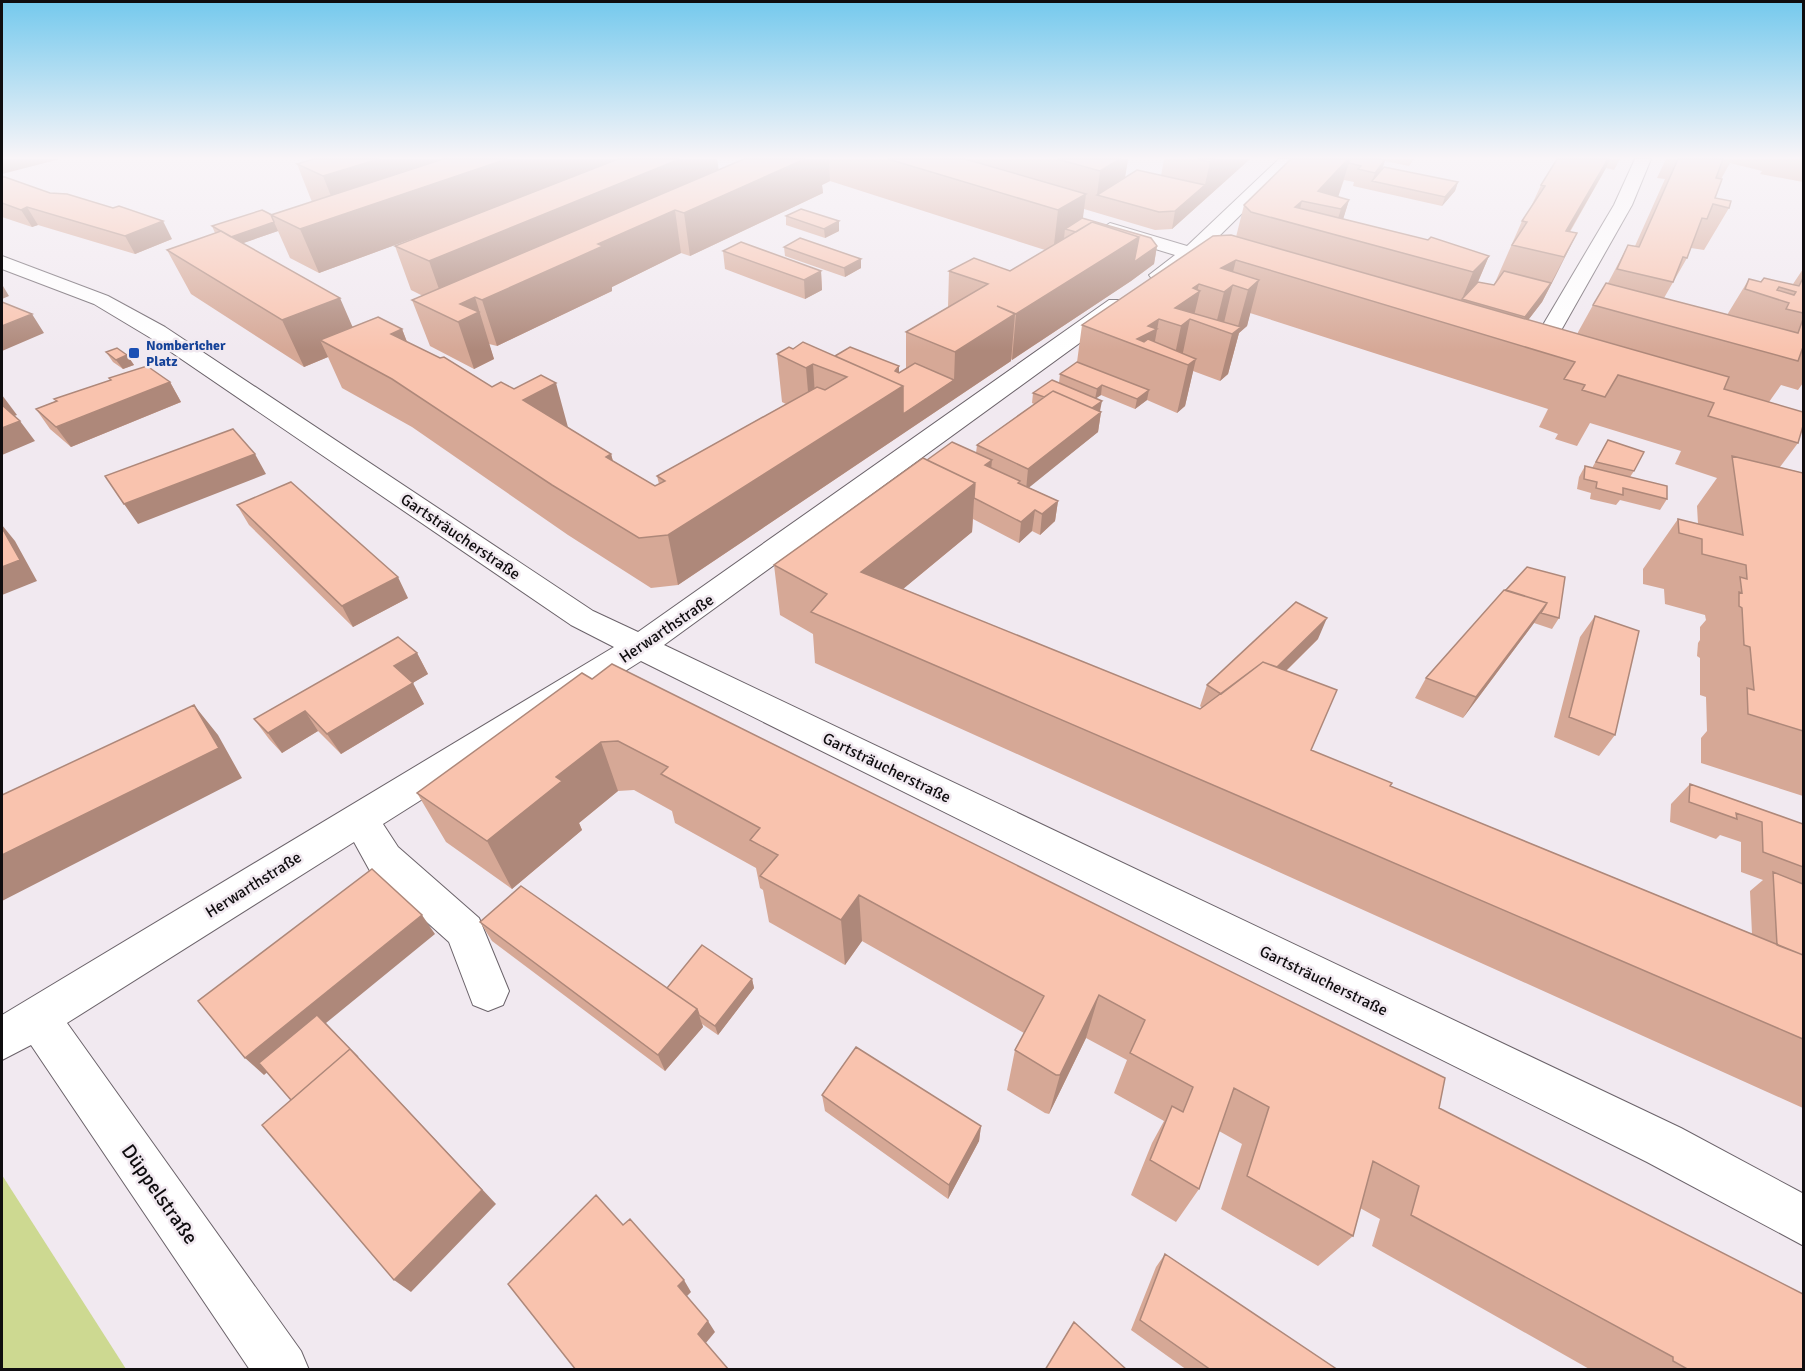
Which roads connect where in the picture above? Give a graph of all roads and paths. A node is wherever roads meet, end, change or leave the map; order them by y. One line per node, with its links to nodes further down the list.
1 (1089, 223): 4 (street)
2 (1222, 223): 4 (street, Herwarthstraße)
3 (1612, 223): 8 (street)
4 (1190, 253): 6 (street); 10 (street, Herwarthstraße)
5 (2, 262): 10 (street, Gartsträucherstraße)
6 (1225, 263)
7 (1512, 350): 8 (street)
8 (1534, 357): 9 (street)
9 (1557, 363)
10 (639, 647): 11 (street, Herwarthstraße); 14 (street, Gartsträucherstraße)
11 (360, 818): 12 (street); 13 (street, Herwarthstraße)
12 (488, 992)
13 (20, 1029): 15 (street, Düppelstraße)
14 (1803, 1221)
15 (282, 1370)

